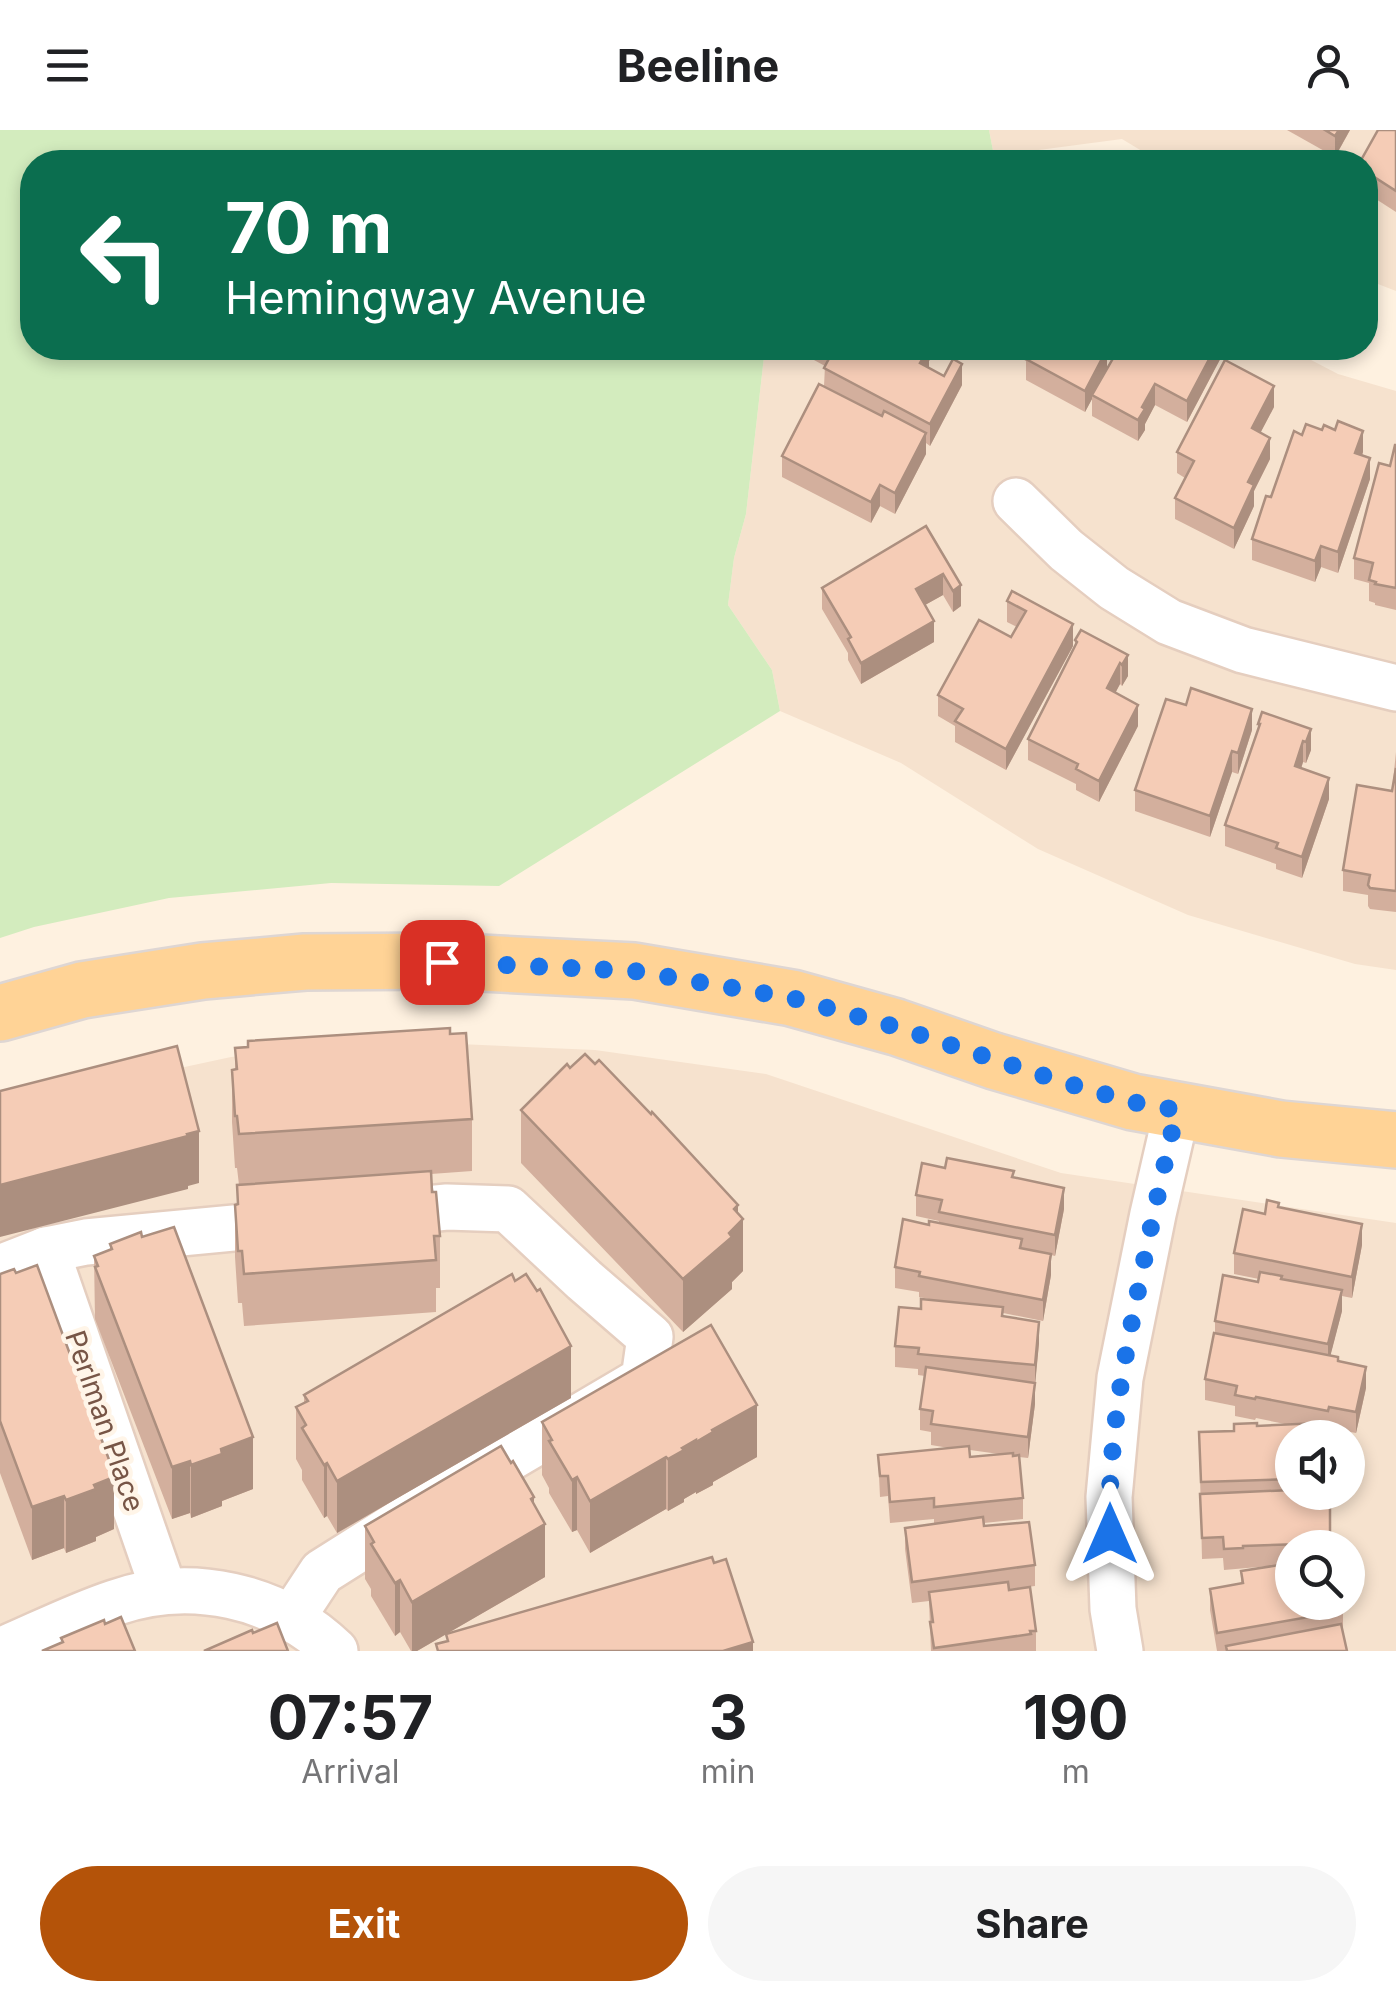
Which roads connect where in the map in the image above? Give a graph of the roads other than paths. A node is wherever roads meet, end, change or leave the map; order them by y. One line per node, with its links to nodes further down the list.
1 (1016, 501): 2 (street)
2 (1396, 688)
3 (0, 1013): 4 (main road)
4 (1177, 1110): 5 (main road); 12 (street)
5 (1396, 1140)
6 (46, 1250): 7 (street); 8 (street, Perlman Place); 9 (street)
7 (0, 1268)
8 (164, 1591): 9 (street); 10 (street)
9 (292, 1619): 11 (street)
10 (0, 1651)
11 (335, 1651)
12 (1120, 1651)

